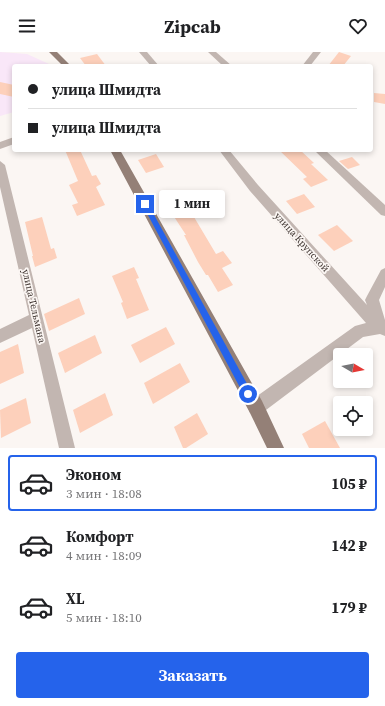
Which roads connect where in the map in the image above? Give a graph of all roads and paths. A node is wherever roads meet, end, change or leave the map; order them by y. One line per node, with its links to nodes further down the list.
1 (53, 52): 6 (main road)
2 (143, 52): 7 (street)
3 (228, 52): 5 (street)
4 (317, 52): 9 (street)
5 (215, 55): 8 (street)
6 (64, 64)
7 (153, 64)
8 (226, 64)
9 (308, 64)
10 (12, 141): 11 (street)
11 (0, 146)
12 (116, 152): 21 (main road)
13 (226, 152): 19 (street, улица Крупской)
14 (321, 152): 16 (street)
15 (0, 165): 18 (street, улица Тельмана)
16 (385, 212)
17 (385, 274): 19 (street)
18 (37, 318): 20 (street); 22 (street, улица Тельмана)
19 (383, 328): 21 (street)
20 (0, 336)
21 (256, 407): 23 (main road)
22 (67, 448)
23 (276, 448)

